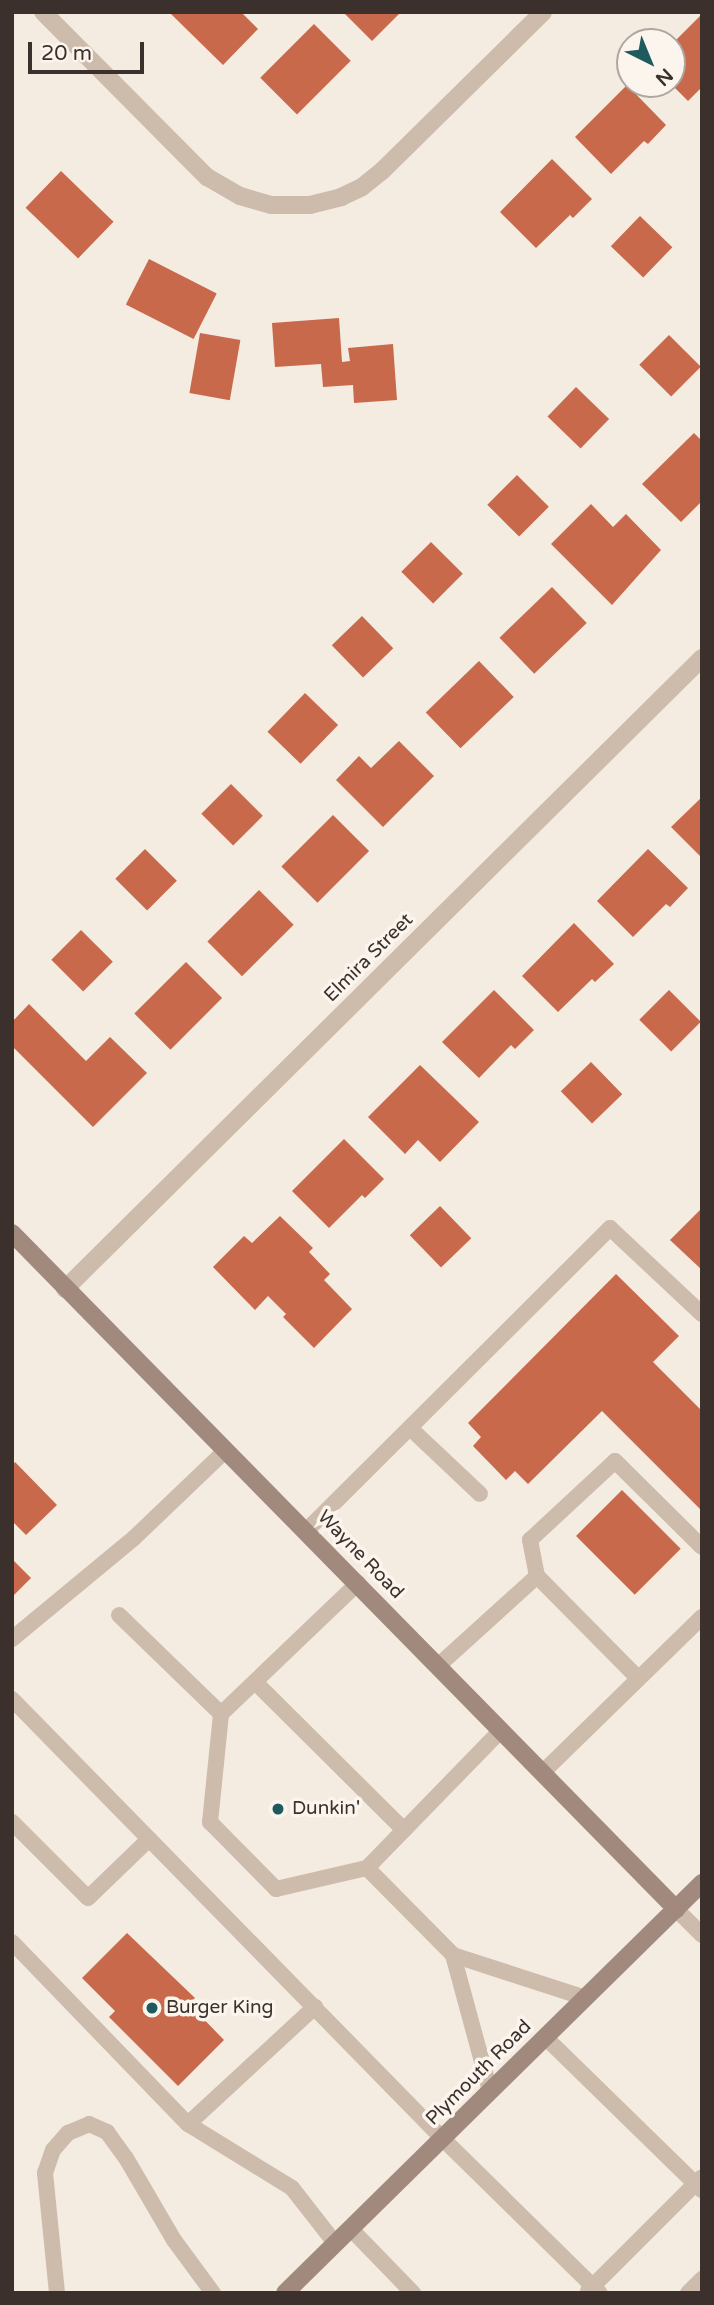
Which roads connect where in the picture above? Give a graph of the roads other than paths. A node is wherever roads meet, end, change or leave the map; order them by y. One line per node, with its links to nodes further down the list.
1 (43, 12): 2 (street)
2 (543, 12)
3 (702, 657): 5 (street, Elmira Street)
4 (12, 1233): 5 (main road, Wayne Road)
5 (65, 1289): 8 (main road, Wayne Road)
6 (702, 1314): 7 (lane)
7 (410, 1428): 9 (lane); 10 (lane)
8 (226, 1450): 10 (main road, Wayne Road); 16 (lane)
9 (480, 1494)
10 (307, 1530): 13 (main road, Wayne Road)
11 (702, 1547): 12 (lane)
12 (537, 1576): 17 (lane); 18 (lane)
13 (358, 1583): 17 (main road, Wayne Road); 19 (lane)
14 (119, 1615): 21 (lane)
15 (702, 1617): 18 (lane)
16 (12, 1639)
17 (439, 1665): 22 (main road, Wayne Road)
18 (638, 1678): 23 (lane)
19 (255, 1682): 21 (lane); 25 (lane)
20 (12, 1699): 26 (lane)
21 (221, 1714): 27 (lane)
22 (501, 1730): 23 (main road, Wayne Road); 25 (lane)
23 (543, 1772): 29 (main road, Wayne Road)
24 (12, 1822): 26 (lane)
25 (404, 1830): 27 (lane)
26 (149, 1839): 34 (lane)
27 (366, 1868): 32 (lane)
28 (702, 1883): 29 (main road, Plymouth Road)
29 (676, 1909): 30 (lane); 33 (main road, Plymouth Road)
30 (702, 1935)
31 (12, 1942): 37 (lane)
32 (453, 1955): 33 (lane); 36 (lane)
33 (585, 1998): 35 (main road, Plymouth Road)
34 (315, 2007): 37 (lane); 38 (lane)
35 (545, 2037): 36 (main road, Plymouth Road); 39 (lane)
36 (489, 2091): 38 (main road, Plymouth Road)
37 (188, 2124): 41 (lane)
38 (442, 2138): 40 (main road, Plymouth Road); 43 (lane)
39 (700, 2184): 43 (lane)
40 (350, 2228): 41 (main road, Plymouth Road); 47 (lane)
41 (335, 2244): 46 (main road, Plymouth Road)
42 (702, 2279): 48 (lane)
43 (593, 2290)
44 (57, 2293): 45 (lane)
45 (213, 2293)
46 (285, 2293)
47 (413, 2293)
48 (688, 2293)

